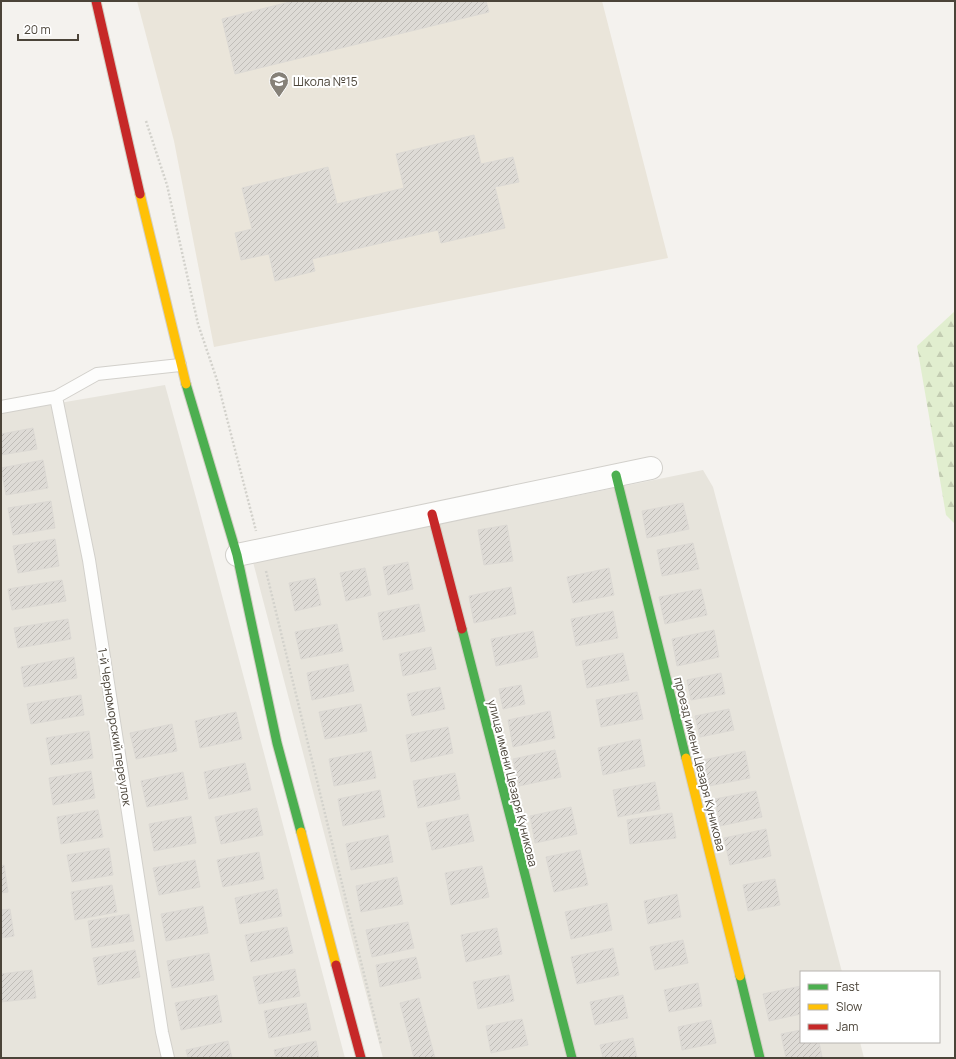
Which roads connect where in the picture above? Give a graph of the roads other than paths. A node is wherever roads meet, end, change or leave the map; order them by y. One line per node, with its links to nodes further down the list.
1 (96, 1): 2 (street)
2 (180, 365): 3 (lane); 8 (street)
3 (56, 397): 4 (lane); 9 (lane, 1-й Черноморский переулок)
4 (1, 407)
5 (651, 468): 6 (street)
6 (616, 475): 7 (street); 12 (street, проезд имени Цезаря Куникова)
7 (432, 514): 8 (street); 11 (street, улица имени Цезаря Куникова)
8 (236, 555): 10 (street)
9 (168, 1058)
10 (361, 1058)
11 (572, 1058)
12 (760, 1058)

